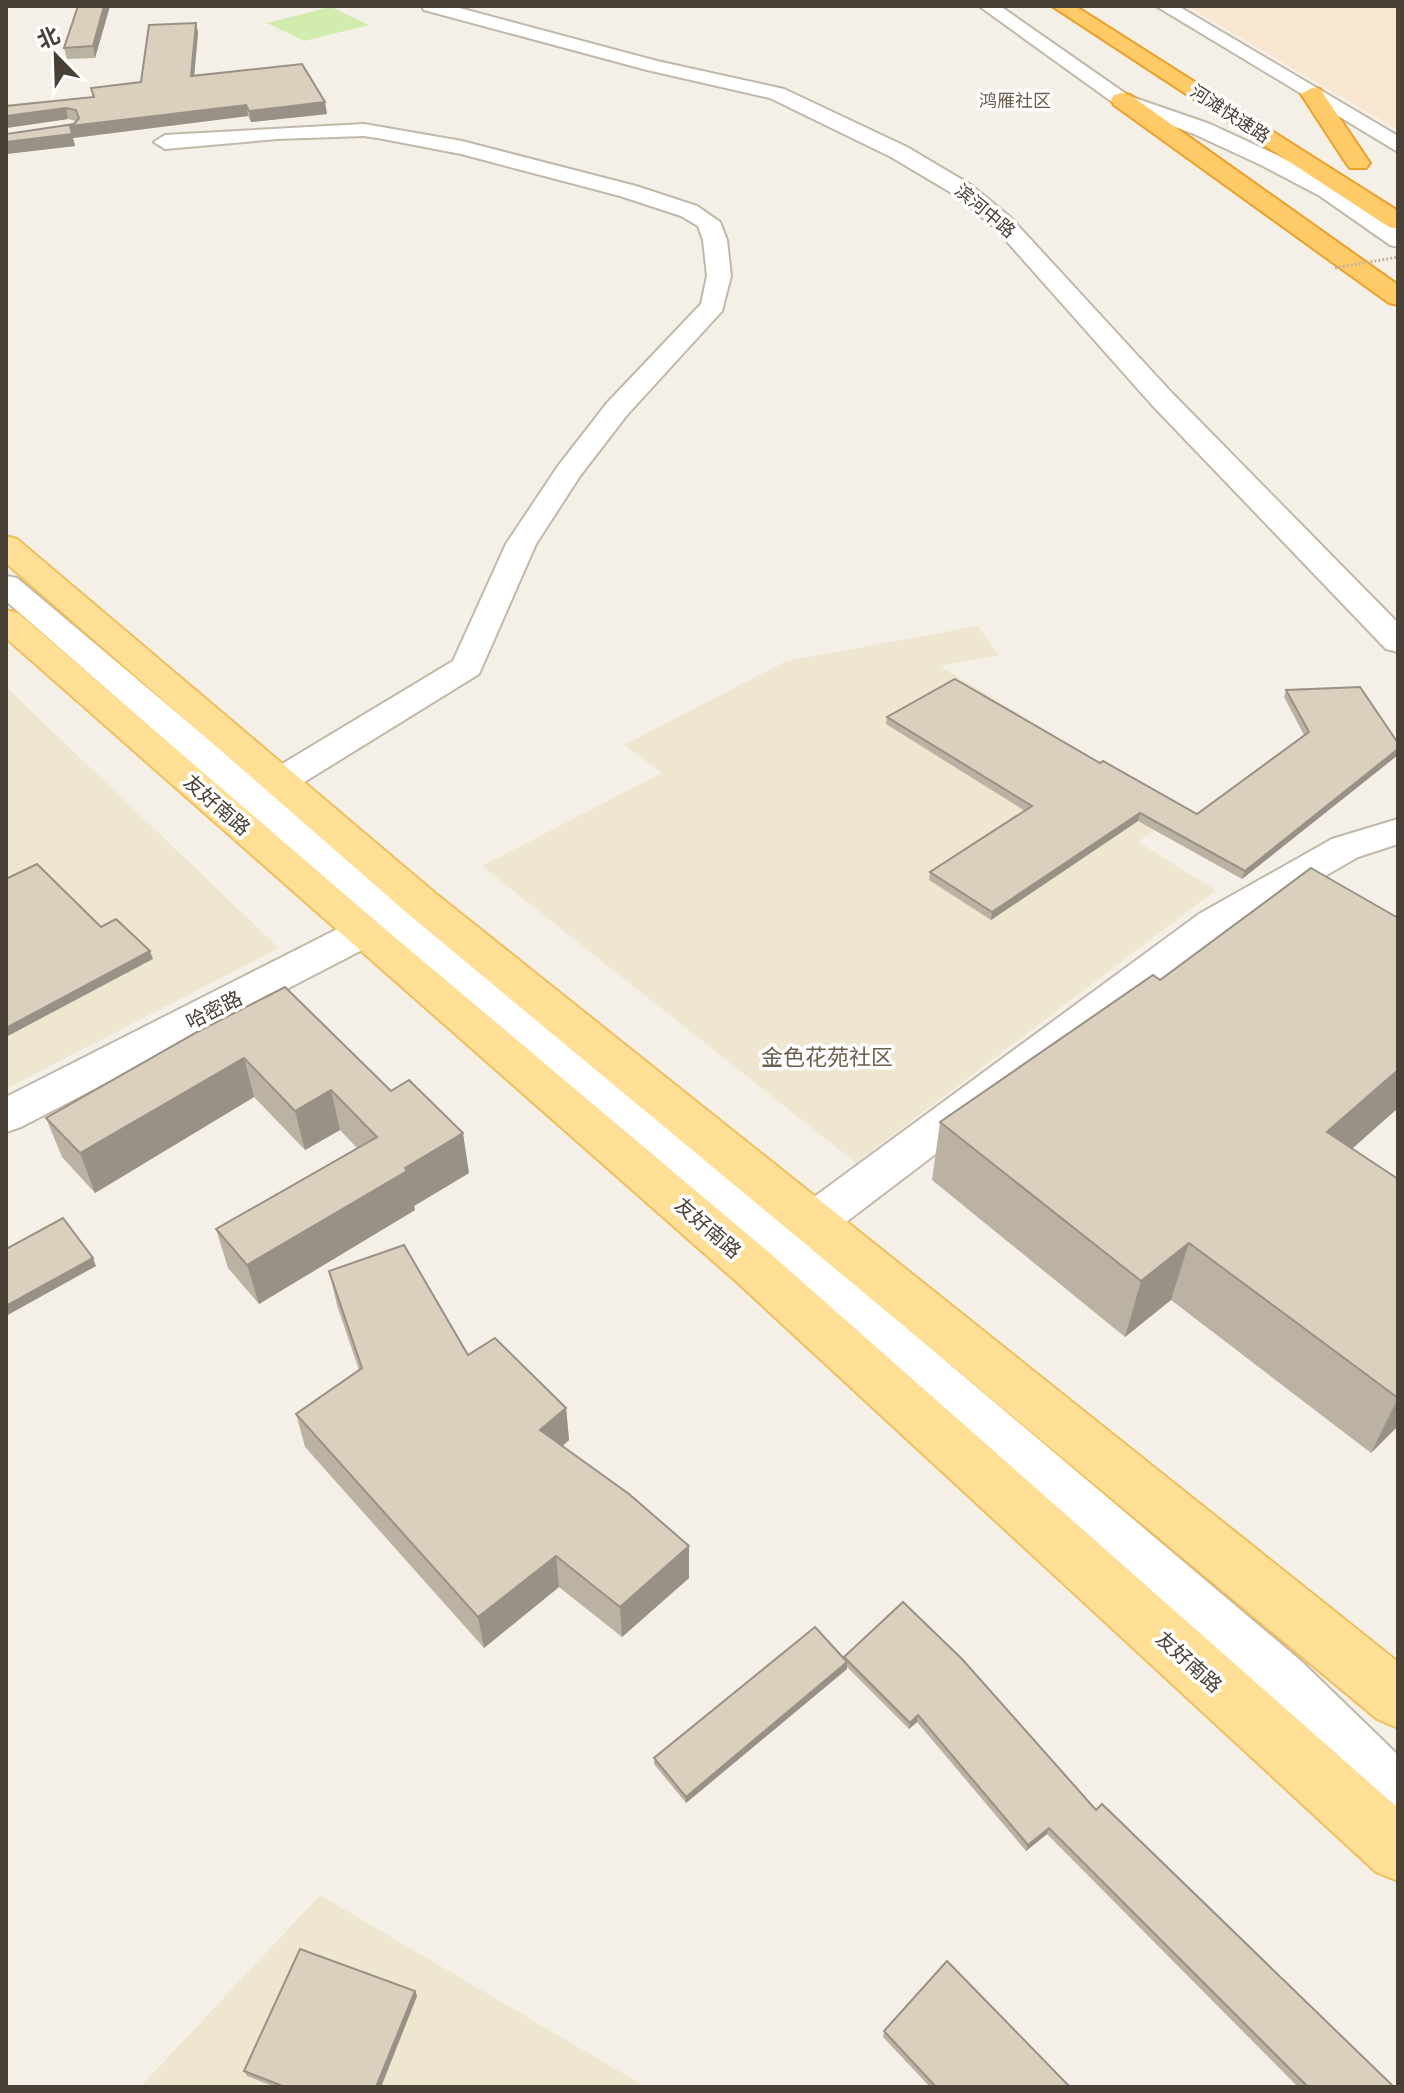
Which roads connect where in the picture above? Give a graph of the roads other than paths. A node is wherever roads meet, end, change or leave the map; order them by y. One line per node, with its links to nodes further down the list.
1 (431, 6): 18 (street, 滨河中路)
2 (988, 6): 6 (street)
3 (1062, 6): 7 (highway, 河滩快速路)
4 (1165, 6): 5 (street)
5 (1312, 94): 8 (highway); 10 (street)
6 (1122, 100): 11 (street); 14 (highway)
7 (1249, 126): 11 (highway); 12 (highway, 河滩快速路)
8 (1319, 138)
9 (165, 142): 19 (street)
10 (1398, 145)
11 (1328, 191): 13 (street)
12 (1398, 222)
13 (1398, 240)
14 (1398, 297)
15 (6, 546): 19 (main road, 友好南路)
16 (6, 585): 21 (street)
17 (6, 620): 21 (main road, 友好南路)
18 (1398, 642)
19 (280, 781): 21 (main road, 友好南路)
20 (1398, 831): 23 (street)
21 (393, 918): 22 (street, 哈密路); 23 (main road, 友好南路); 23 (main road, 友好南路)
22 (6, 1116)
23 (782, 1246): 24 (street); 25 (main road, 友好南路); 28 (main road, 友好南路)
24 (1281, 1680): 26 (street); 27 (street)
25 (1398, 1699)
26 (1398, 1762)
27 (1398, 1796)
28 (1398, 1850)

